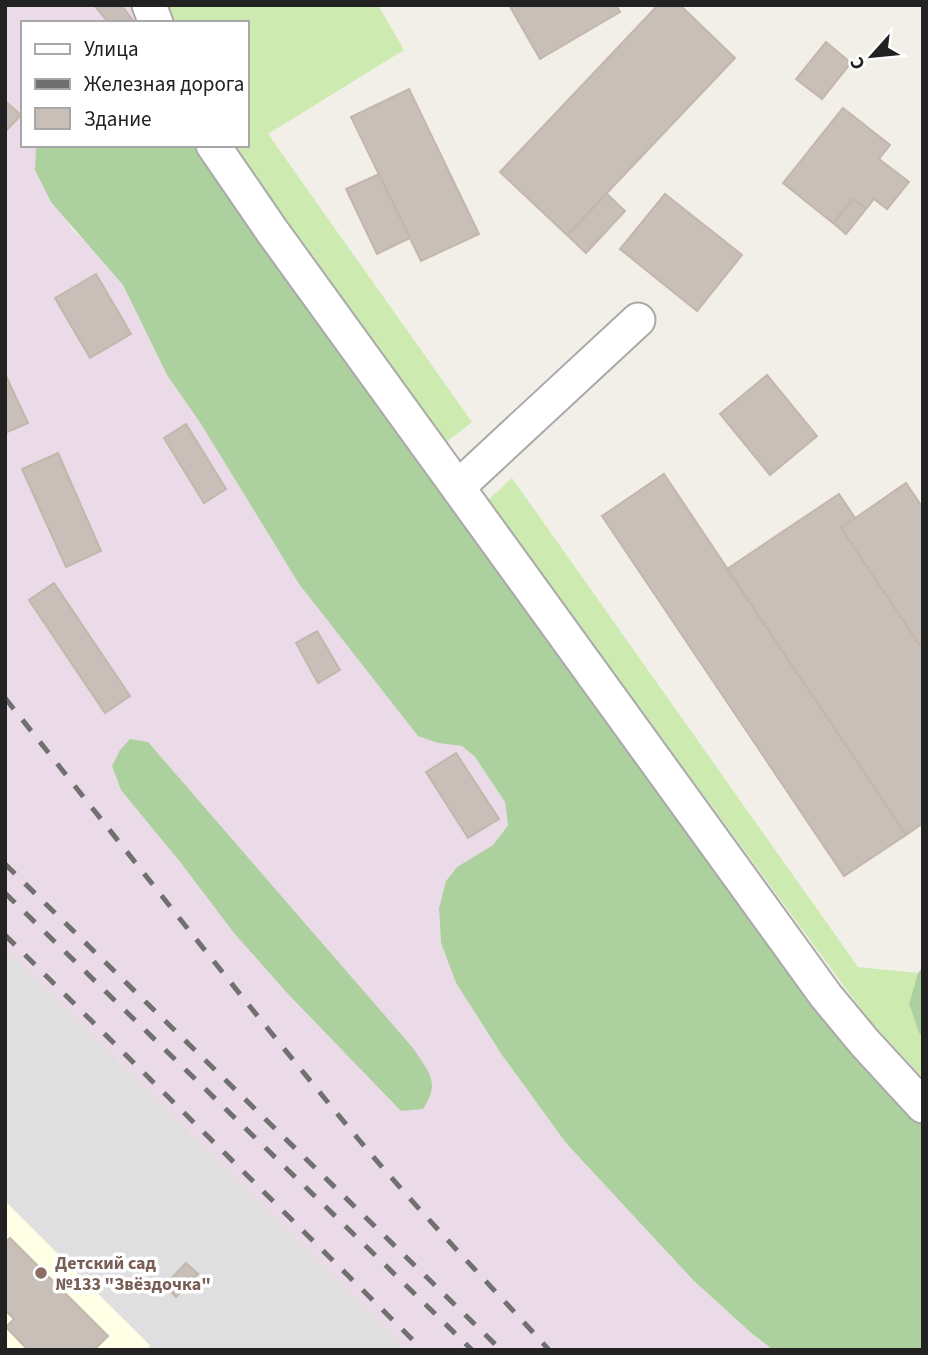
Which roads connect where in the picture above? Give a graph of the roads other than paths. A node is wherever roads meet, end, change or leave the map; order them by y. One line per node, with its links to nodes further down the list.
1 (214, 147): 3 (street)
2 (638, 320): 3 (street)
3 (458, 487): 4 (street)
4 (923, 1105)

